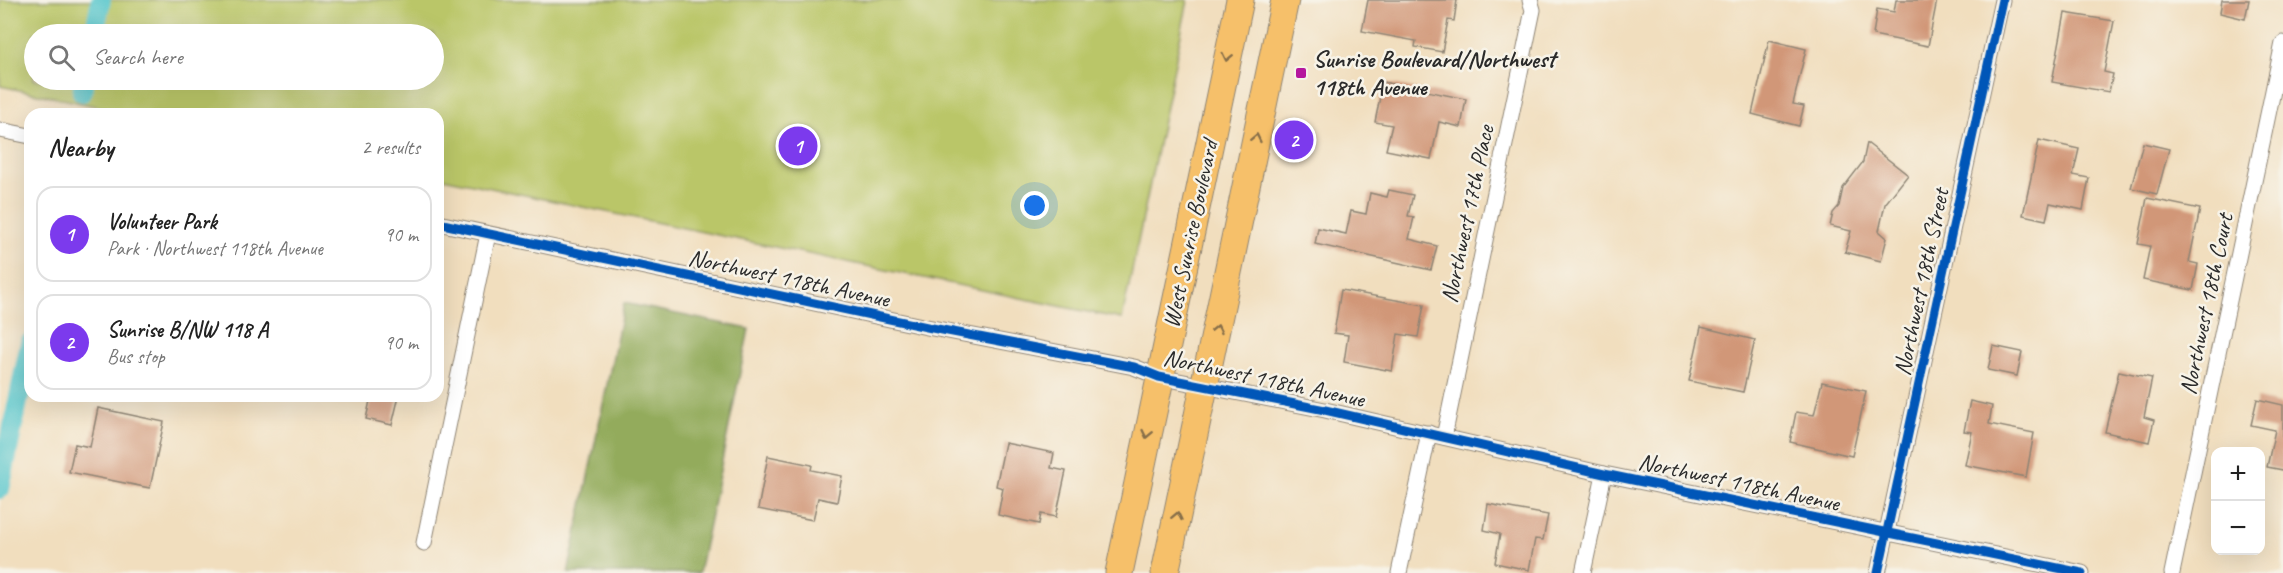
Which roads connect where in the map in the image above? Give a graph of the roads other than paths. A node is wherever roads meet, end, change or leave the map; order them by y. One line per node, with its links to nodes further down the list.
1 (1240, 0): 10 (highway, West Sunrise Boulevard, one-way to 10)
2 (1285, 0): 11 (highway, West Sunrise Boulevard, one-way to 2)
3 (1530, 0): 12 (street, Northwest 17th Place)
4 (2002, 0): 14 (street, Northwest 18th Street)
5 (2283, 43): 22 (street, Northwest 18th Court)
6 (0, 130): 7 (street)
7 (24, 135)
8 (444, 224): 9 (street, Northwest 118th Avenue)
9 (488, 234): 10 (street, Northwest 118th Avenue); 15 (street)
10 (1159, 377): 11 (street, Northwest 118th Avenue); 16 (highway, West Sunrise Boulevard, one-way to 16)
11 (1204, 386): 12 (street, Northwest 118th Avenue); 17 (highway, West Sunrise Boulevard, one-way to 11)
12 (1436, 435): 13 (street, Northwest 118th Avenue); 18 (street, Northwest 17th Place)
13 (1604, 474): 14 (street, Northwest 118th Avenue); 19 (street)
14 (1887, 532): 20 (street, Northwest 18th Street); 21 (street, Northwest 118th Avenue)
15 (424, 543)
16 (1119, 573)
17 (1165, 573)
18 (1399, 573)
19 (1583, 573)
20 (1878, 573)
21 (2082, 573)
22 (2172, 573)

